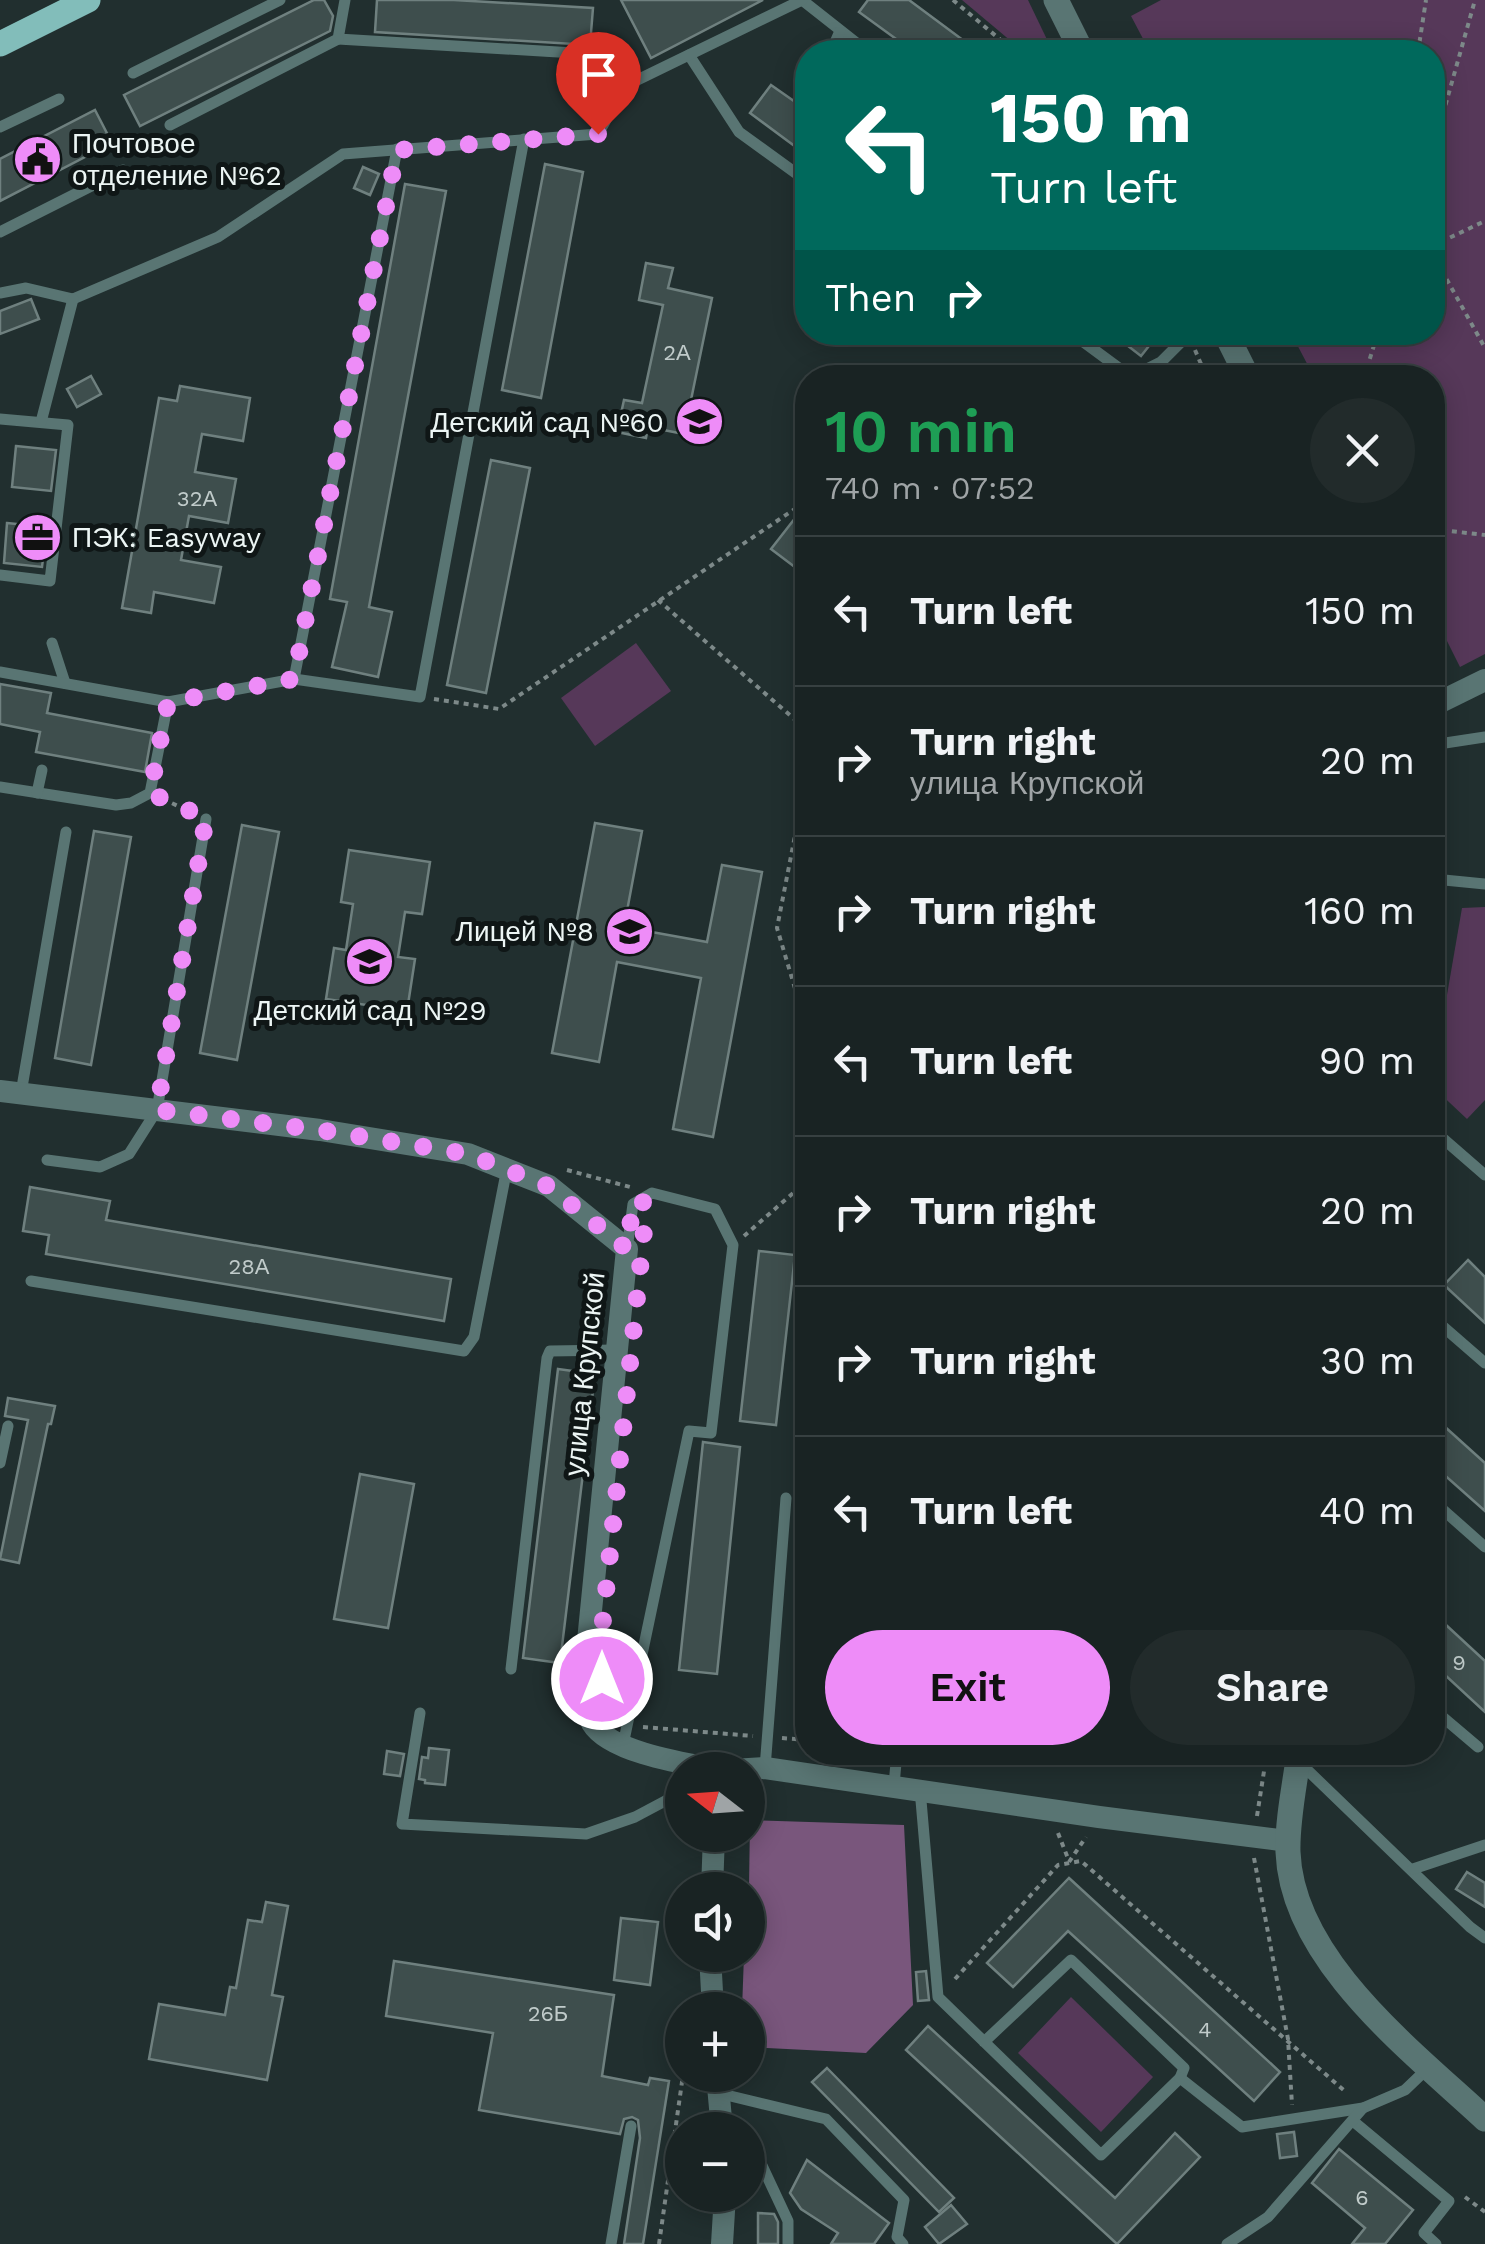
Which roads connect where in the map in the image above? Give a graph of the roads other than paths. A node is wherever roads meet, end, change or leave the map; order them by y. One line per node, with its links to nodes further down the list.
1 (88, 0): 11 (main road)
2 (280, 0): 14 (lane)
3 (344, 0): 7 (lane)
4 (802, 0): 6 (lane); 13 (lane)
5 (1056, 0): 10 (street)
6 (840, 32): 8 (lane); 9 (lane)
7 (338, 40): 12 (lane); 16 (lane)
8 (836, 40)
9 (851, 40)
10 (1076, 40)
11 (0, 44)
12 (591, 54)
13 (689, 54): 18 (lane); 21 (lane)
14 (133, 73)
15 (59, 99): 17 (lane)
16 (170, 125)
17 (0, 127)
18 (524, 139): 19 (lane); 34 (lane)
19 (397, 150): 24 (lane); 34 (lane)
20 (123, 170): 22 (lane)
21 (795, 173)
22 (0, 232)
23 (0, 292): 24 (lane)
24 (72, 299): 30 (lane)
25 (1088, 345): 27 (lane)
26 (1178, 345): 28 (lane)
27 (1115, 365)
28 (1156, 365)
29 (0, 419): 30 (lane)
30 (41, 422): 31 (lane)
31 (0, 575)
32 (52, 642): 36 (lane)
33 (0, 672): 36 (lane)
34 (294, 679): 38 (lane)
35 (1485, 680): 37 (street)
36 (65, 683): 38 (lane)
37 (1445, 700)
38 (168, 702): 43 (lane)
39 (1485, 738): 40 (lane)
40 (1445, 743)
41 (42, 770): 43 (lane)
42 (0, 786): 43 (lane)
43 (37, 792)
44 (206, 818): 49 (lane)
45 (66, 832): 48 (lane)
46 (1445, 883): 47 (lane)
47 (1485, 884)
48 (10, 1092): 49 (street, улица Крупской)
49 (157, 1110): 51 (lane); 52 (street, улица Крупской)
50 (1445, 1140): 53 (lane)
51 (47, 1160)
52 (506, 1168): 54 (street, улица Крупской); 55 (lane)
53 (1485, 1175)
54 (627, 1249): 57 (street, улица Крупской); 67 (lane)
55 (31, 1281)
56 (1445, 1328): 58 (lane)
57 (616, 1350): 64 (lane); 67 (street, улица Крупской)
58 (1485, 1362)
59 (8, 1426): 60 (lane)
60 (0, 1463)
61 (786, 1498): 73 (lane)
62 (1445, 1512): 63 (lane)
63 (1485, 1547)
64 (511, 1668)
65 (420, 1712): 76 (lane)
66 (1445, 1719): 68 (lane)
67 (625, 1736): 69 (street, улица Крупской)
68 (1478, 1747)
69 (665, 1758)
70 (895, 1765): 74 (lane)
71 (1298, 1765): 77 (street)
72 (1307, 1765): 79 (lane)
73 (765, 1768): 74 (street)
74 (894, 1786): 75 (street)
75 (920, 1789): 77 (street); 81 (lane)
76 (665, 1801)
77 (1288, 1841): 82 (street)
78 (1485, 1845): 79 (lane)
79 (1412, 1870): 80 (lane)
80 (1485, 1938)
81 (984, 2042): 83 (lane); 83 (lane)
82 (1428, 2066): 85 (lane); 86 (street)
83 (1180, 2078): 85 (lane)
84 (743, 2092): 94 (lane)
85 (1363, 2108): 87 (lane)
86 (1485, 2119)
87 (1353, 2121): 95 (lane); 96 (lane)
88 (631, 2126): 91 (lane)
89 (765, 2172): 93 (lane)
90 (725, 2212): 92 (street)
91 (611, 2244)
92 (722, 2244)
93 (788, 2244)
94 (903, 2244)
95 (1227, 2244)
96 (1436, 2244)

